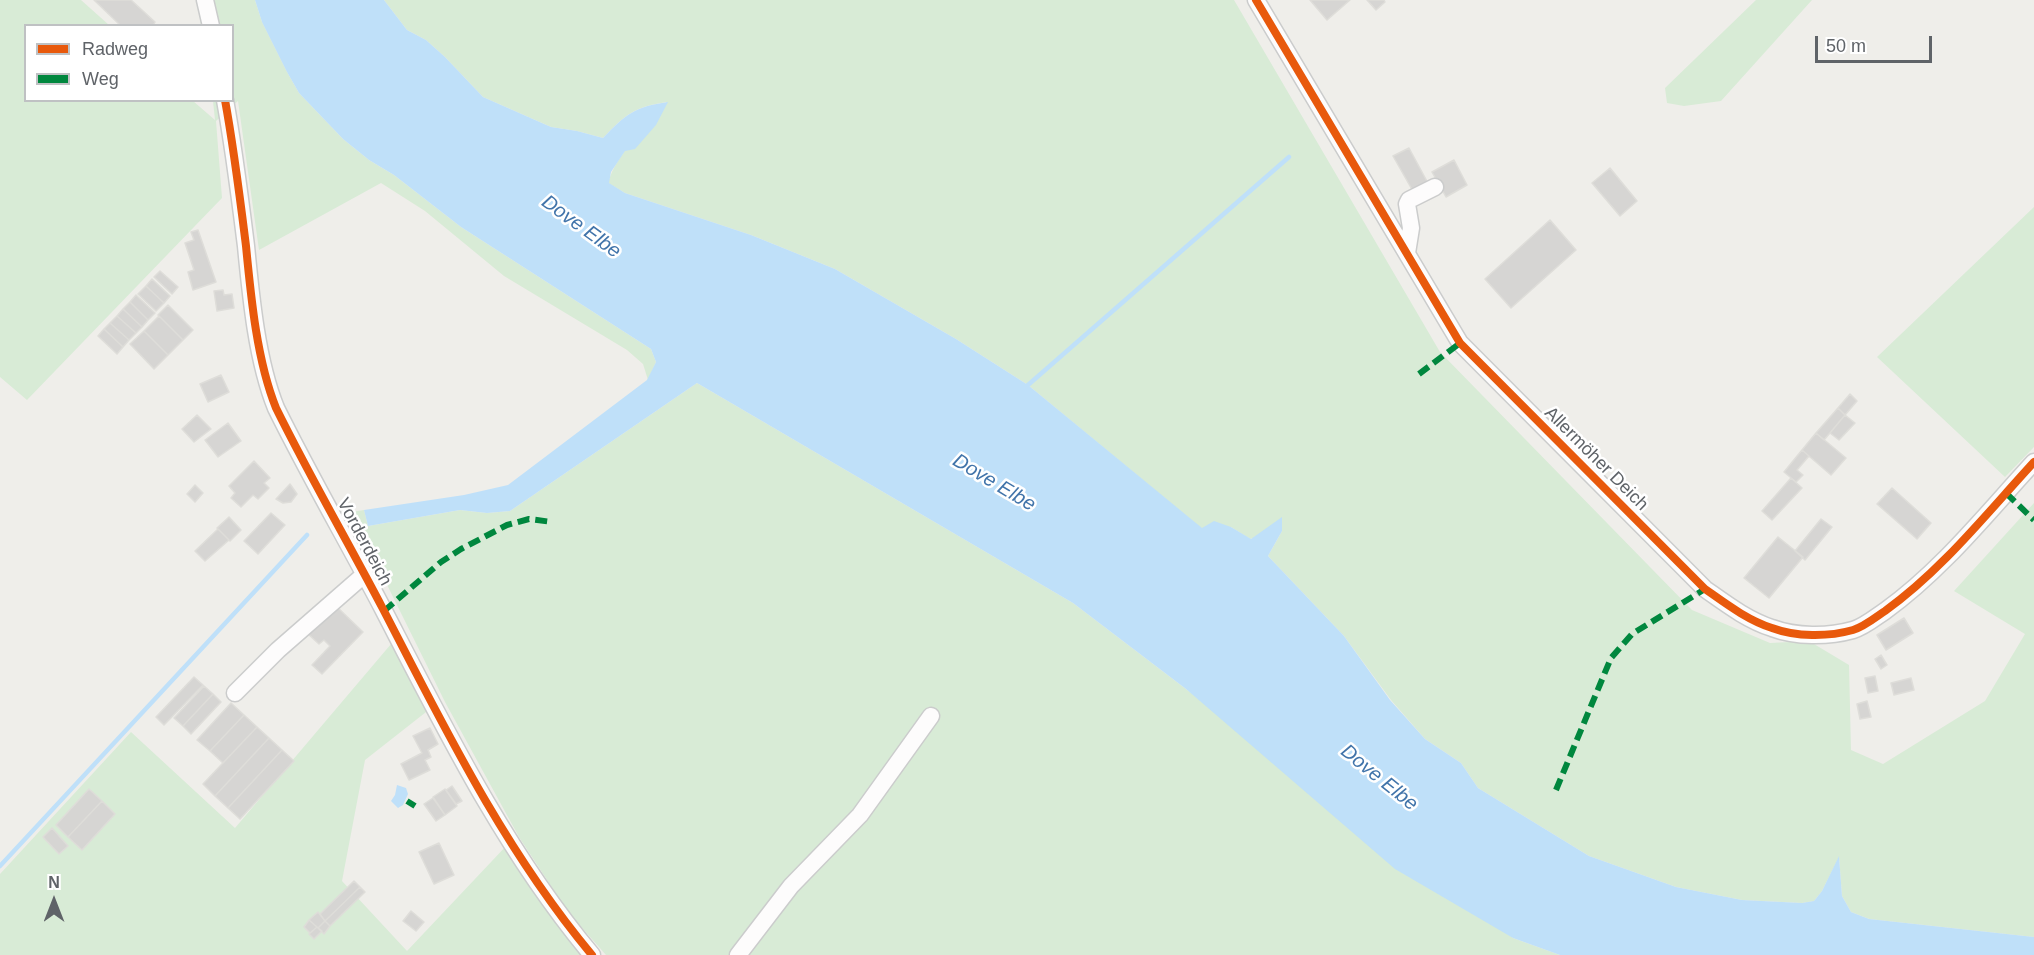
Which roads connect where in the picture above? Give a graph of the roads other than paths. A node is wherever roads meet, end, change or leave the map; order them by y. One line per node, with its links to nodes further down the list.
1 (205, 0): 3 (street)
2 (1257, 0): 6 (street, Allermöher Deich)
3 (211, 24)
4 (225, 102): 8 (street, Vorderdeich)
5 (1435, 187): 6 (street)
6 (1407, 253): 7 (street, Allermöher Deich)
7 (2034, 462)
8 (365, 574): 9 (street); 11 (street, Vorderdeich)
9 (235, 693)
10 (931, 716): 12 (street)
11 (592, 955)
12 (738, 955)

